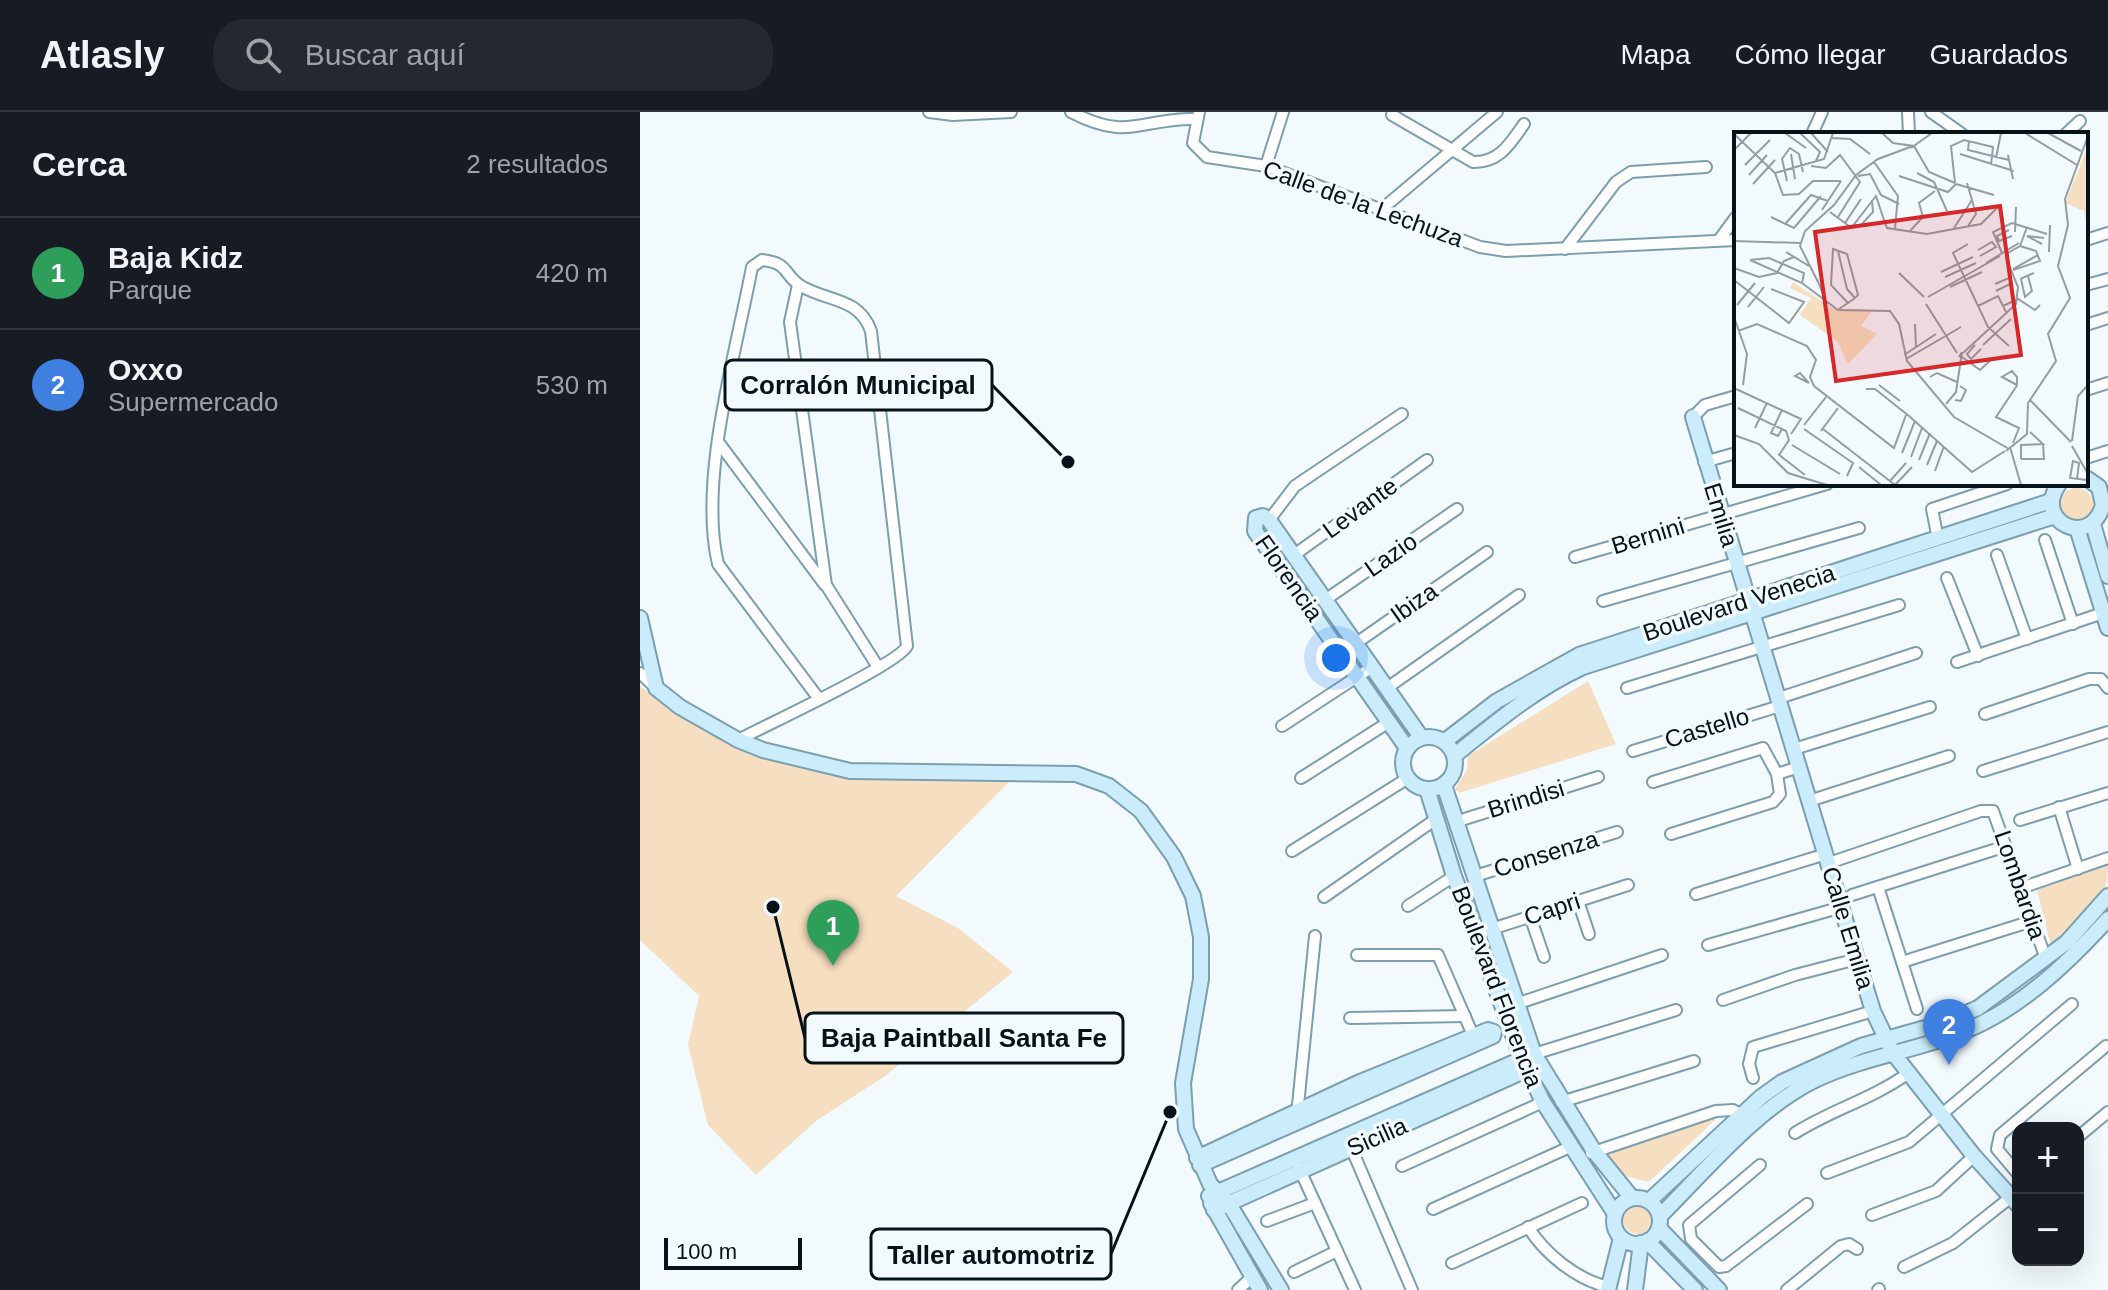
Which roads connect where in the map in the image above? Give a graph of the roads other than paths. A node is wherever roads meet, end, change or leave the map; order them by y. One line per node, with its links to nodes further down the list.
1 (931, 112): 2 (street)
2 (1011, 112)
3 (1071, 112): 9 (street)
4 (1283, 112): 18 (street)
5 (1497, 112): 17 (street)
6 (1822, 112): 13 (street)
7 (1908, 112): 14 (street)
8 (1931, 112): 15 (street)
9 (1198, 115): 18 (street, Calle de la Lechuza)
10 (1392, 115): 17 (street)
11 (2080, 121): 16 (street)
12 (1524, 124): 17 (street)
13 (1813, 132)
14 (1909, 132)
15 (1959, 132)
16 (2068, 132)
17 (1451, 152): 20 (street)
18 (1266, 166): 20 (street, Calle de la Lechuza)
19 (1706, 167): 26 (street)
20 (1382, 209): 26 (street, Calle de la Lechuza)
21 (1734, 220): 24 (street)
22 (2108, 233): 23 (street)
23 (2088, 239)
24 (1719, 240): 25 (street, Calle de la Lechuza); 26 (street, Calle de la Lechuza)
25 (1734, 240)
26 (1565, 249)
27 (2108, 279): 28 (street)
28 (2088, 284)
29 (798, 285): 37 (street); 65 (street); 82 (street)
30 (2108, 318): 31 (street)
31 (2088, 324)
32 (2108, 383): 33 (street)
33 (2088, 389)
34 (1734, 397): 36 (street)
35 (1402, 414): 52 (street)
36 (1693, 417): 42 (street, Emilia)
37 (719, 443): 65 (street); 90 (street)
38 (2108, 451): 40 (street)
39 (1734, 454): 42 (street)
40 (2088, 457)
41 (1427, 460): 59 (street, Levante)
42 (1704, 462): 50 (street, Emilia)
43 (2088, 479): 47 (street)
44 (1820, 486): 50 (street, Bernini)
45 (2001, 486): 56 (street)
46 (2058, 486): 48 (street)
47 (2105, 492): 53 (street)
48 (2051, 501): 51 (street); 56 (street, Boulevard Venecia)
49 (1457, 509): 67 (street, Lazio)
50 (1720, 515): 61 (street, Bernini); 62 (street, Emilia)
51 (2055, 516): 55 (street); 70 (street, Boulevard Venecia)
52 (1269, 520): 59 (street, Florencia); 78 (street, Florencia)
53 (2093, 524): 55 (street); 63 (street)
54 (1859, 528): 62 (street)
55 (2077, 528): 71 (street)
56 (1938, 539): 70 (street, Boulevard Venecia)
57 (2045, 540): 73 (street)
58 (1487, 552): 76 (street, Ibiza)
59 (1294, 555): 67 (street, Florencia)
60 (1997, 555): 75 (street)
61 (1575, 557)
62 (1735, 562): 68 (street); 70 (street, Emilia)
63 (2108, 576)
64 (1947, 578): 80 (street)
65 (826, 585): 82 (street)
66 (1519, 595): 87 (street)
67 (1325, 600): 76 (street, Florencia)
68 (1603, 601)
69 (1899, 605): 77 (street)
70 (1749, 606): 77 (street, Calle Emilia); 99 (street, Boulevard Venecia); 103 (street, Boulevard Venecia)
71 (2103, 613): 73 (street); 74 (street)
72 (640, 618): 86 (street)
73 (2073, 624): 75 (street)
74 (2108, 628)
75 (2027, 639): 80 (street)
76 (1356, 644): 78 (street, Ibiza); 83 (street, Florencia)
77 (1763, 648): 88 (street); 91 (street, Calle Emilia)
78 (1342, 653): 85 (street, Florencia)
79 (1916, 653): 91 (street, Castello)
80 (1978, 656): 81 (street)
81 (1957, 662)
82 (878, 667): 90 (street)
83 (1372, 667): 85 (street); 87 (street, Florencia)
84 (640, 673): 86 (street)
85 (1357, 677): 94 (street, Florencia); 95 (street)
86 (656, 688): 98 (street)
87 (1387, 688): 97 (street, Florencia)
88 (1627, 688)
89 (2108, 688): 93 (street)
90 (819, 699): 98 (street)
91 (1780, 702): 101 (street, Calle Emilia); 102 (street, Castello)
92 (1930, 707): 101 (street)
93 (1985, 714)
94 (1389, 722): 100 (street, Florencia); 109 (street)
95 (1282, 726)
96 (2108, 732): 106 (street)
97 (1421, 737): 99 (street); 100 (street)
98 (738, 740): 180 (street)
99 (1445, 741): 103 (street)
100 (1407, 748): 110 (street)
101 (1794, 749): 105 (street, Calle Emilia)
102 (1633, 751)
103 (1455, 755): 112 (street)
104 (1949, 756): 115 (street)
105 (1799, 767): 107 (street); 115 (street, Calle Emilia)
106 (1983, 771)
107 (1777, 774): 111 (street); 121 (street)
108 (1598, 777): 119 (street, Brindisi)
109 (1301, 778)
110 (1408, 778): 113 (street); 123 (street)
111 (1653, 782)
112 (1444, 785): 113 (street); 119 (street, Boulevard Florencia)
113 (1427, 789): 117 (street, Boulevard Florencia)
114 (2108, 793): 116 (street)
115 (1809, 801): 124 (street, Calle Emilia)
116 (2059, 807): 118 (street); 126 (street)
117 (1436, 819): 127 (street, Boulevard Florencia); 135 (street)
118 (2020, 820)
119 (1455, 822): 128 (street, Boulevard Florencia)
120 (1617, 832): 128 (street, Consenza)
121 (1671, 834)
122 (2006, 846): 124 (street, Lombardia); 130 (street); 131 (street, Lombardia)
123 (1292, 851)
124 (1827, 858): 132 (street); 138 (street, Calle Emilia)
125 (2108, 858): 126 (street)
126 (2078, 869): 131 (street)
127 (1454, 876): 137 (street); 143 (street, Boulevard Florencia)
128 (1475, 876): 142 (street, Boulevard Florencia)
129 (1628, 885): 136 (street, Capri)
130 (1878, 887): 133 (street); 152 (street)
131 (2021, 888): 141 (street, Lombardia)
132 (1696, 894)
133 (1852, 895)
134 (2108, 896): 151 (street)
135 (1324, 897)
136 (1578, 901): 139 (street, Capri); 144 (street)
137 (1408, 906)
138 (1842, 907): 146 (street); 150 (street, Calle Emilia)
139 (1530, 916): 142 (street, Capri); 149 (street)
140 (2108, 919): 164 (street)
141 (2032, 921): 151 (street, Lombardia); 152 (street)
142 (1492, 929): 143 (street, Capri); 154 (street, Boulevard Florencia)
143 (1476, 934): 165 (street, Boulevard Florencia)
144 (1589, 934)
145 (1315, 936): 173 (street)
146 (1708, 945)
147 (1357, 955): 159 (street)
148 (1662, 955): 154 (street)
149 (1544, 957)
150 (1857, 959): 153 (street); 158 (street, Calle Emilia)
151 (2046, 959): 161 (street)
152 (1902, 962): 156 (street)
153 (1723, 1000)
154 (1516, 1004): 165 (street, Boulevard Florencia)
155 (2072, 1004): 172 (street)
156 (1917, 1009)
157 (1676, 1010): 165 (street)
158 (1873, 1011): 161 (street, Calle Emilia); 168 (street)
159 (1465, 1016): 160 (street); 162 (street)
160 (1350, 1018)
161 (1885, 1039): 164 (street, Calle Emilia); 174 (street)
162 (1475, 1040): 173 (street)
163 (2106, 1046): 181 (street)
164 (1893, 1053): 167 (street, Calle Emilia); 174 (street)
165 (1533, 1060): 169 (street, Boulevard Florencia); 170 (street, Boulevard Florencia); 177 (street, Sicilia)
166 (1694, 1061): 170 (street)
167 (1907, 1074): 172 (street, Calle Emilia); 176 (street)
168 (1753, 1078)
169 (1543, 1102): 178 (street, Boulevard Florencia); 184 (street)
170 (1561, 1102): 178 (street, Boulevard Florencia)
171 (2108, 1112): 175 (street)
172 (1941, 1114): 179 (street, Calle Emilia); 186 (street)
173 (1297, 1116): 180 (street)
174 (1748, 1120): 178 (street); 191 (street); 200 (street)
175 (2084, 1132)
176 (1795, 1133)
177 (1349, 1142): 182 (street, Sicilia); 219 (street)
178 (1583, 1152): 190 (street, Boulevard Florencia); 196 (street); 197 (street, Boulevard Florencia)
179 (1974, 1156): 187 (street, Calle Emilia); 198 (street)
180 (1199, 1161): 188 (street)
181 (2006, 1163): 185 (street); 187 (street)
182 (1298, 1165): 188 (street, Sicilia); 192 (street)
183 (1760, 1165): 206 (street)
184 (1402, 1166)
185 (2012, 1168)
186 (1827, 1173)
187 (1992, 1174): 189 (street, Calle Emilia)
188 (1217, 1197): 211 (street); 217 (street)
189 (2012, 1197)
190 (1632, 1198): 191 (street); 197 (street)
191 (1649, 1201): 200 (street)
192 (1315, 1203): 199 (street); 205 (street)
193 (1582, 1203): 201 (street)
194 (2012, 1203): 209 (street)
195 (1807, 1204): 206 (street)
196 (1433, 1209)
197 (1615, 1214): 202 (street)
198 (1872, 1215)
199 (1267, 1221)
200 (1660, 1222): 203 (street); 206 (street)
201 (1528, 1227): 207 (street); 213 (street)
202 (1621, 1238): 203 (street); 213 (street)
203 (1644, 1242): 208 (street); 212 (street)
204 (1857, 1249): 221 (street)
205 (1337, 1251): 210 (street); 218 (street)
206 (1697, 1256): 220 (street)
207 (1452, 1263)
208 (1671, 1265): 212 (street); 214 (street)
209 (1904, 1267)
210 (1294, 1272)
211 (1252, 1277): 215 (street); 216 (street)
212 (1636, 1284)
213 (1608, 1289)
214 (1693, 1289)
215 (1238, 1290)
216 (1260, 1290)
217 (1281, 1290)
218 (1355, 1290)
219 (1412, 1290)
220 (1719, 1290)
221 (1787, 1290)

